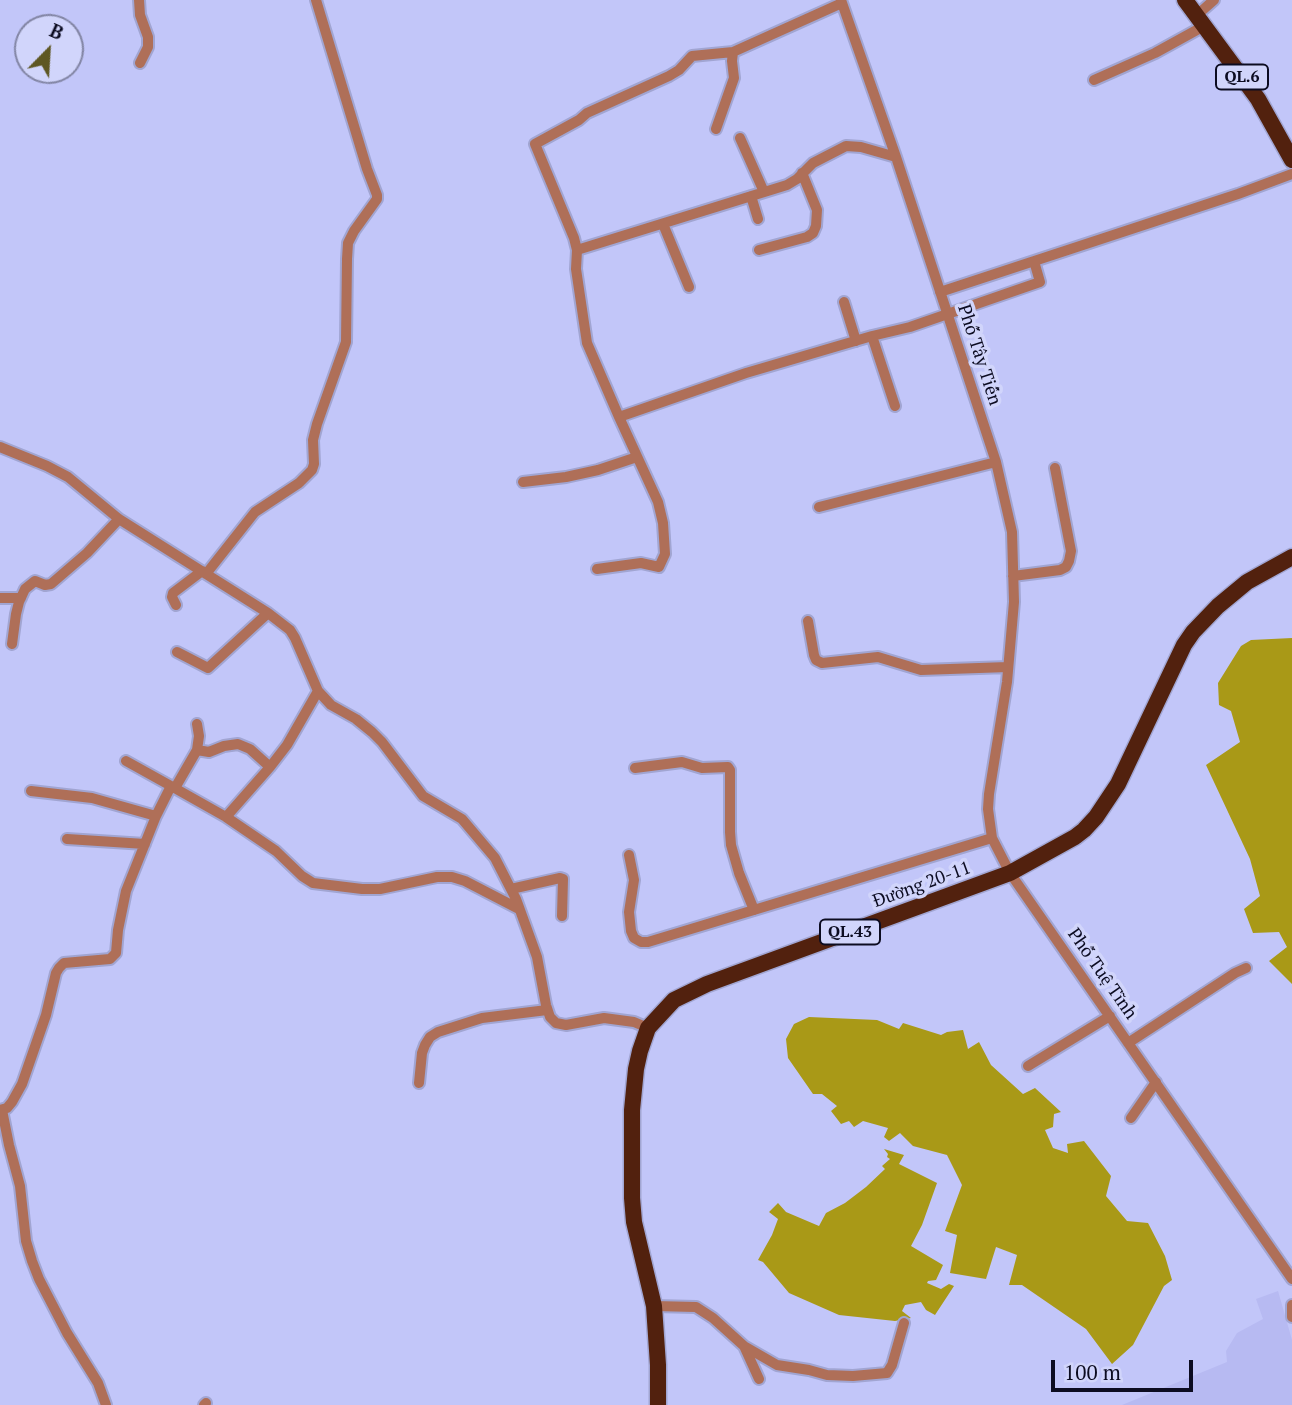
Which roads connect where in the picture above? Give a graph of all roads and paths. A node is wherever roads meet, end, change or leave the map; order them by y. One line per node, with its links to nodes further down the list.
1 (139, 0): 8 (street)
2 (316, 0): 40 (street)
3 (1185, 0): 6 (highway, QL.6)
4 (1214, 0): 6 (street)
5 (842, 1): 7 (street); 12 (street)
6 (1200, 20): 9 (street); 13 (highway, QL.6)
7 (733, 52): 10 (street); 20 (street)
8 (140, 63)
9 (1094, 80)
10 (716, 129)
11 (740, 138): 16 (street)
12 (897, 157): 14 (street); 24 (street)
13 (1292, 160)
14 (802, 173): 16 (street); 21 (street)
15 (1292, 174): 22 (street, Phố Tây Tiến)
16 (764, 192): 17 (street)
17 (751, 196): 18 (street); 19 (street)
18 (758, 219)
19 (663, 224): 20 (street); 23 (street)
20 (577, 250): 30 (street)
21 (759, 250)
22 (1034, 261): 24 (street, Phố Tây Tiến); 26 (street)
23 (689, 287)
24 (940, 292): 26 (street, Phố Tây Tiến)
25 (844, 302): 28 (street)
26 (948, 315): 27 (street); 33 (street, Phố Tây Tiến)
27 (872, 337): 28 (street); 29 (street)
28 (856, 341): 30 (street)
29 (895, 406)
30 (619, 417): 32 (street)
31 (0, 447): 37 (street)
32 (637, 457): 35 (street); 39 (street)
33 (996, 462): 36 (street); 41 (street, Phố Tây Tiến)
34 (1055, 468): 41 (street)
35 (523, 482)
36 (819, 507)
37 (119, 519): 40 (street); 43 (street)
38 (1292, 557): 64 (highway, Đường 20-11 / QL.43)
39 (597, 569)
40 (204, 573): 44 (street); 45 (street)
41 (1013, 576): 49 (street, Phố Tây Tiến)
42 (0, 598): 43 (street)
43 (21, 598): 47 (street)
44 (176, 605)
45 (268, 613): 48 (street); 50 (street)
46 (808, 621): 49 (street)
47 (12, 644)
48 (177, 652)
49 (1008, 667): 60 (street, Phố Tây Tiến)
50 (318, 691): 54 (street); 65 (street)
51 (197, 724): 52 (street)
52 (197, 750): 54 (street); 56 (street)
53 (126, 761): 56 (street)
54 (270, 767): 59 (street)
55 (635, 768): 67 (street)
56 (173, 787): 58 (street); 59 (street)
57 (31, 791): 58 (street)
58 (156, 816): 62 (street)
59 (226, 817): 66 (street)
60 (992, 838): 64 (street, Phố Tây Tiến); 67 (street)
61 (67, 839): 62 (street)
62 (145, 844): 77 (street)
63 (629, 855): 67 (street)
64 (1010, 873): 71 (street, Phố Tuệ Tĩnh); 72 (highway, Đường 20-11 / QL.43)
65 (511, 889): 66 (street); 68 (street)
66 (519, 909): 70 (street)
67 (754, 910)
68 (562, 916)
69 (1246, 968): 73 (street)
70 (547, 1010): 72 (street); 75 (street)
71 (1110, 1016): 73 (street, Phố Tuệ Tĩnh); 74 (street)
72 (648, 1028): 81 (highway, Đường 20-11 / QL.43)
73 (1128, 1043): 76 (street, Phố Tuệ Tĩnh)
74 (1028, 1066)
75 (419, 1083)
76 (1156, 1083): 78 (street); 79 (street, Phố Tuệ Tĩnh)
77 (1, 1110): 86 (street)
78 (1131, 1118)
79 (1292, 1279)
80 (1292, 1305): 82 (street)
81 (654, 1306): 84 (street); 87 (highway, Đường 20-11 / QL.43)
82 (1292, 1317)
83 (904, 1323): 84 (street)
84 (744, 1346): 85 (street)
85 (759, 1379)
86 (106, 1405)
87 (659, 1405)

